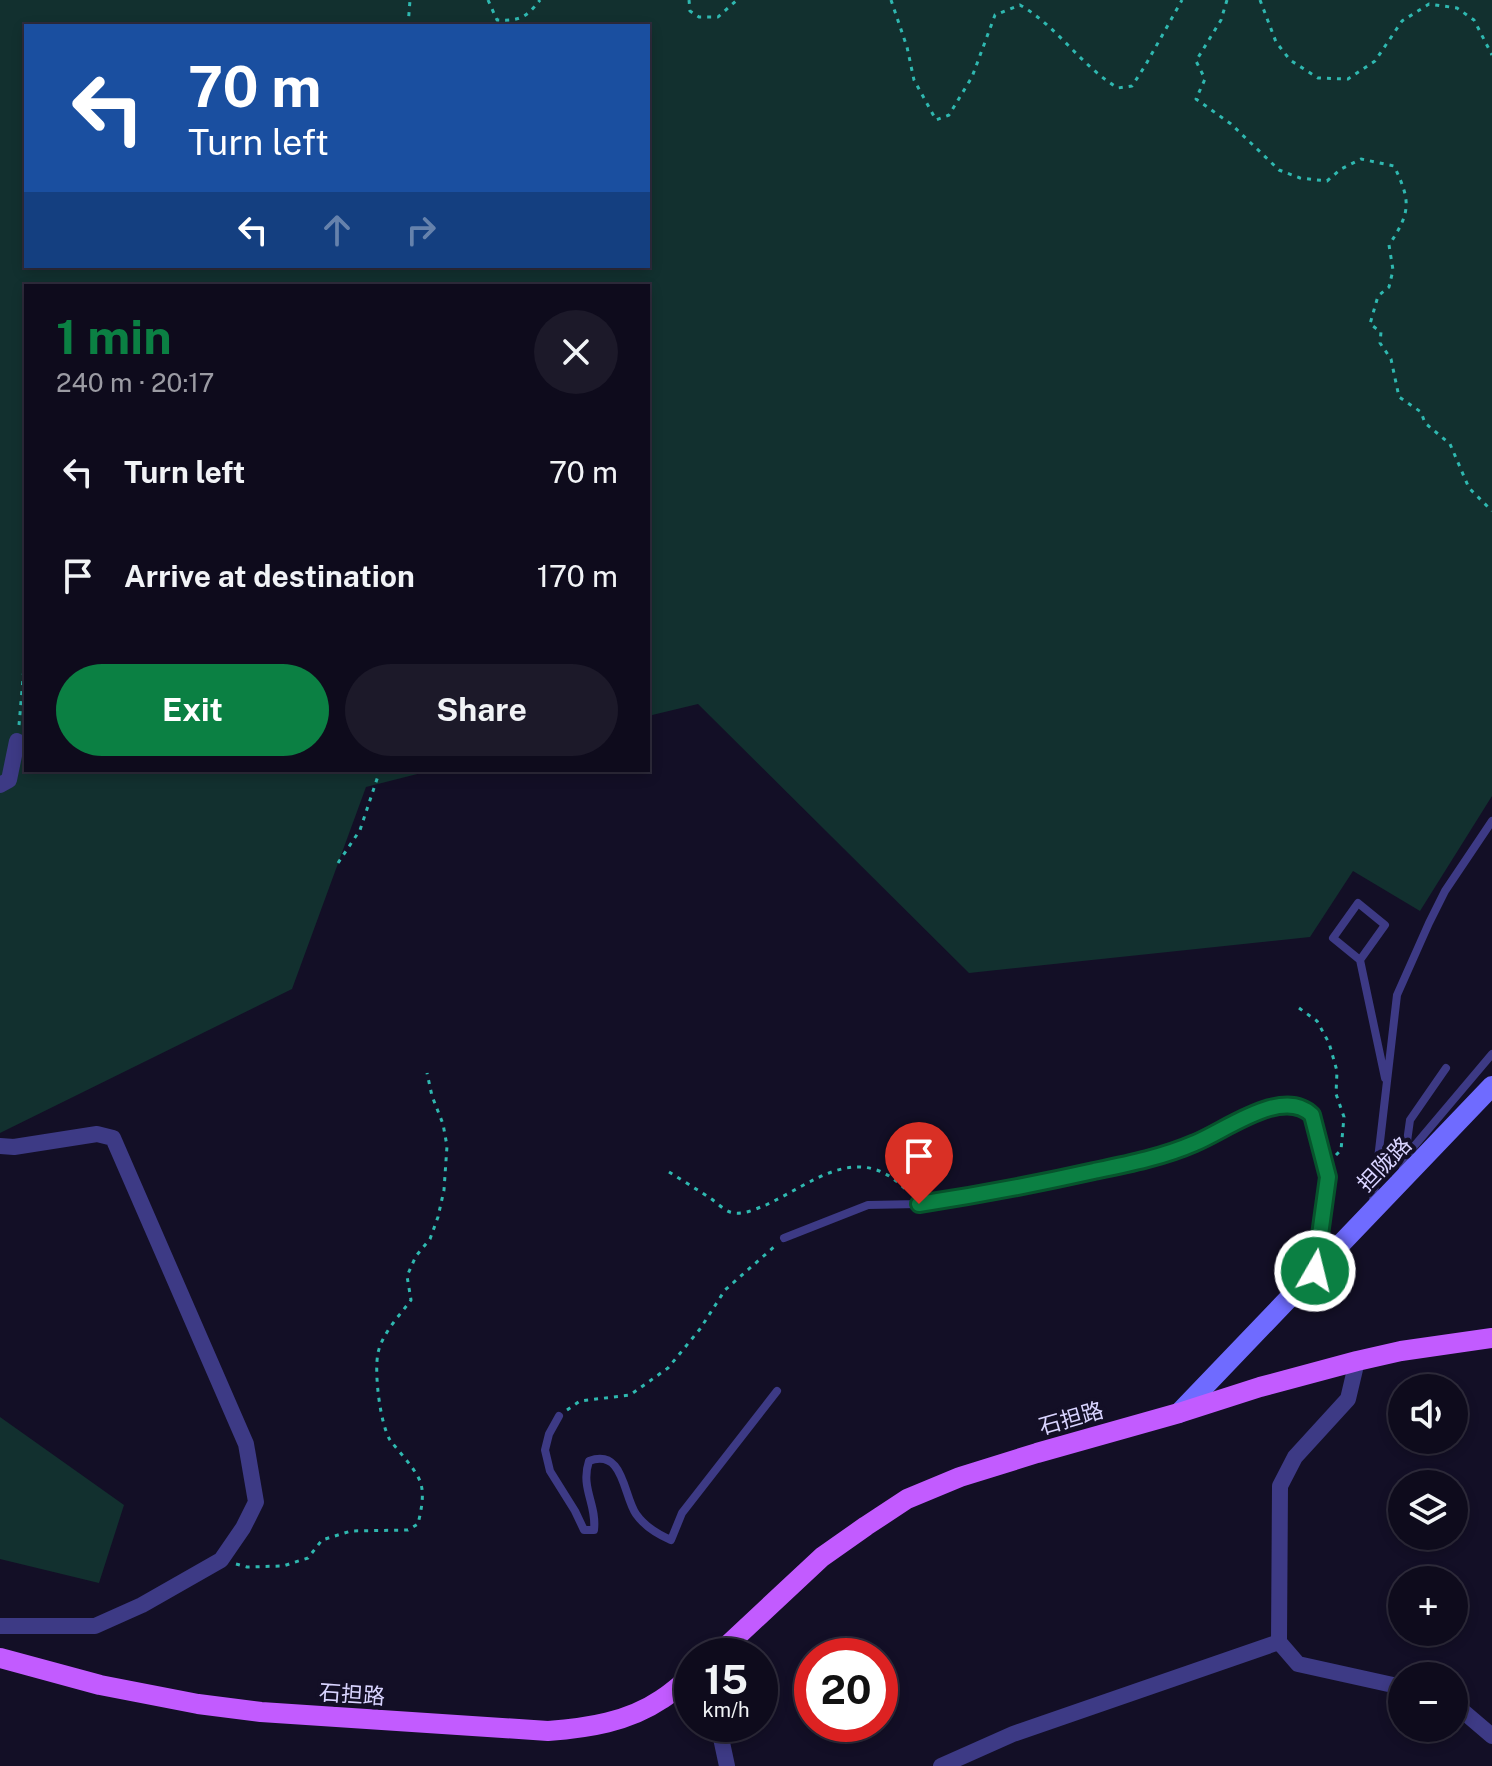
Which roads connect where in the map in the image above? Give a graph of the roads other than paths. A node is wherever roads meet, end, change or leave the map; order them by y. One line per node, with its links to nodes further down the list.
1 (17, 741): 2 (street)
2 (0, 785)
3 (1492, 821): 7 (lane)
4 (1360, 960): 4 (lane); 7 (lane)
5 (1492, 1054): 10 (lane)
6 (1446, 1068): 10 (lane)
7 (1387, 1086): 12 (lane)
8 (1492, 1086): 11 (street, 担陇路)
9 (0, 1146): 20 (street)
10 (1405, 1157): 11 (lane)
11 (1400, 1181): 12 (street, 担陇路)
12 (1372, 1211): 14 (street, 担陇路)
13 (784, 1238): 14 (lane)
14 (1315, 1271): 18 (street, 担陇路)
15 (1492, 1338): 16 (main road, 石担路)
16 (1357, 1361): 18 (main road, 石担路); 22 (street)
17 (777, 1391): 19 (lane)
18 (1179, 1413): 21 (main road, 石担路)
19 (559, 1416)
20 (0, 1626)
21 (735, 1638)
22 (1279, 1642): 24 (street); 30 (street)
23 (0, 1658): 25 (main road, 石担路)
24 (1388, 1684)
25 (674, 1690)
26 (1468, 1717): 27 (street)
27 (1492, 1736)
28 (722, 1742): 29 (street)
29 (727, 1766)
30 (941, 1766)

